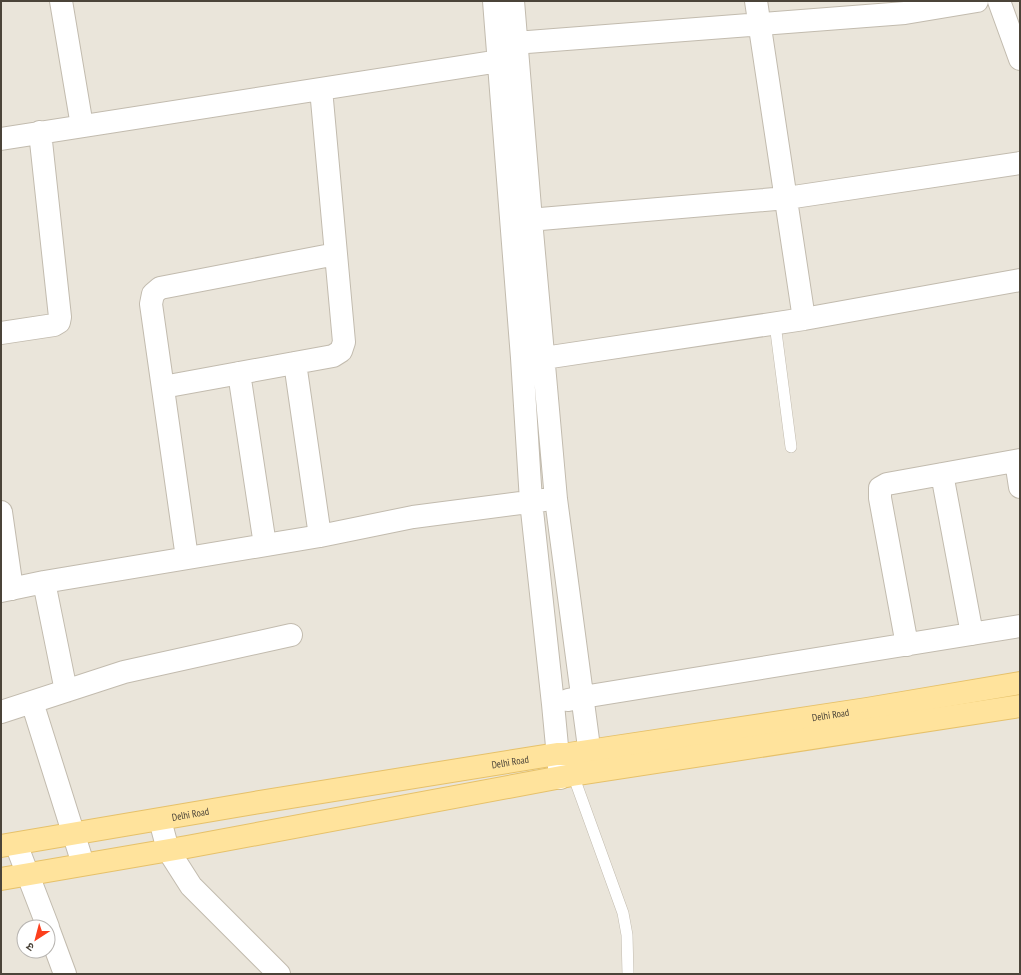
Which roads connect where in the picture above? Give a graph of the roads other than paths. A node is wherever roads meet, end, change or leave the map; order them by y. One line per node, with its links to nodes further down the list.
1 (61, 1): 11 (street)
2 (494, 1): 8 (street)
3 (513, 1): 8 (street)
4 (756, 1): 7 (street)
5 (977, 1): 7 (street)
6 (1001, 2): 9 (street)
7 (760, 24): 8 (street); 15 (street)
8 (508, 52): 10 (street); 16 (street)
9 (1020, 59)
10 (321, 89): 11 (street); 17 (street)
11 (82, 126): 12 (street)
12 (40, 132): 13 (street); 21 (street)
13 (1, 139)
14 (1020, 163): 15 (street)
15 (787, 198): 16 (street); 19 (street)
16 (521, 221): 22 (street); 23 (street)
17 (336, 254): 24 (street); 26 (street)
18 (1020, 280): 19 (street)
19 (804, 319): 20 (street)
20 (775, 324): 23 (street); 27 (lane)
21 (1, 333)
22 (522, 358): 23 (street); 32 (street)
23 (544, 358): 31 (street)
24 (295, 363): 25 (street); 34 (street)
25 (239, 373): 26 (street); 35 (street)
26 (163, 387): 36 (street)
27 (791, 447)
28 (1018, 460): 29 (street); 30 (street)
29 (942, 474): 40 (street); 42 (street)
30 (1020, 487)
31 (556, 499): 32 (street); 45 (street)
32 (531, 501): 34 (street); 47 (street)
33 (1, 512): 38 (street)
34 (320, 536): 35 (street)
35 (265, 545): 36 (street)
36 (187, 558): 37 (street)
37 (44, 582): 38 (street); 44 (street)
38 (7, 590)
39 (1020, 626): 40 (street)
40 (972, 634): 42 (street)
41 (291, 635): 44 (street)
42 (907, 644): 45 (street)
43 (1020, 683): 50 (main road, Delhi Road)
44 (66, 691): 46 (street)
45 (582, 697): 47 (street); 50 (street)
46 (32, 702): 49 (street); 52 (street)
47 (553, 704): 50 (street)
48 (1020, 706): 50 (main road)
49 (1, 712)
50 (573, 764): 51 (main road, Delhi Road); 54 (main road); 62 (lane)
51 (160, 820): 52 (main road, Delhi Road); 54 (street)
52 (74, 834): 53 (main road, Delhi Road); 55 (street)
53 (8, 845): 56 (street)
54 (168, 850): 55 (main road); 61 (street)
55 (83, 864): 56 (main road)
56 (28, 874): 57 (main road); 58 (street)
57 (1, 879)
58 (45, 919)
59 (56, 949): 60 (street)
60 (65, 974)
61 (279, 974)
62 (628, 974)

